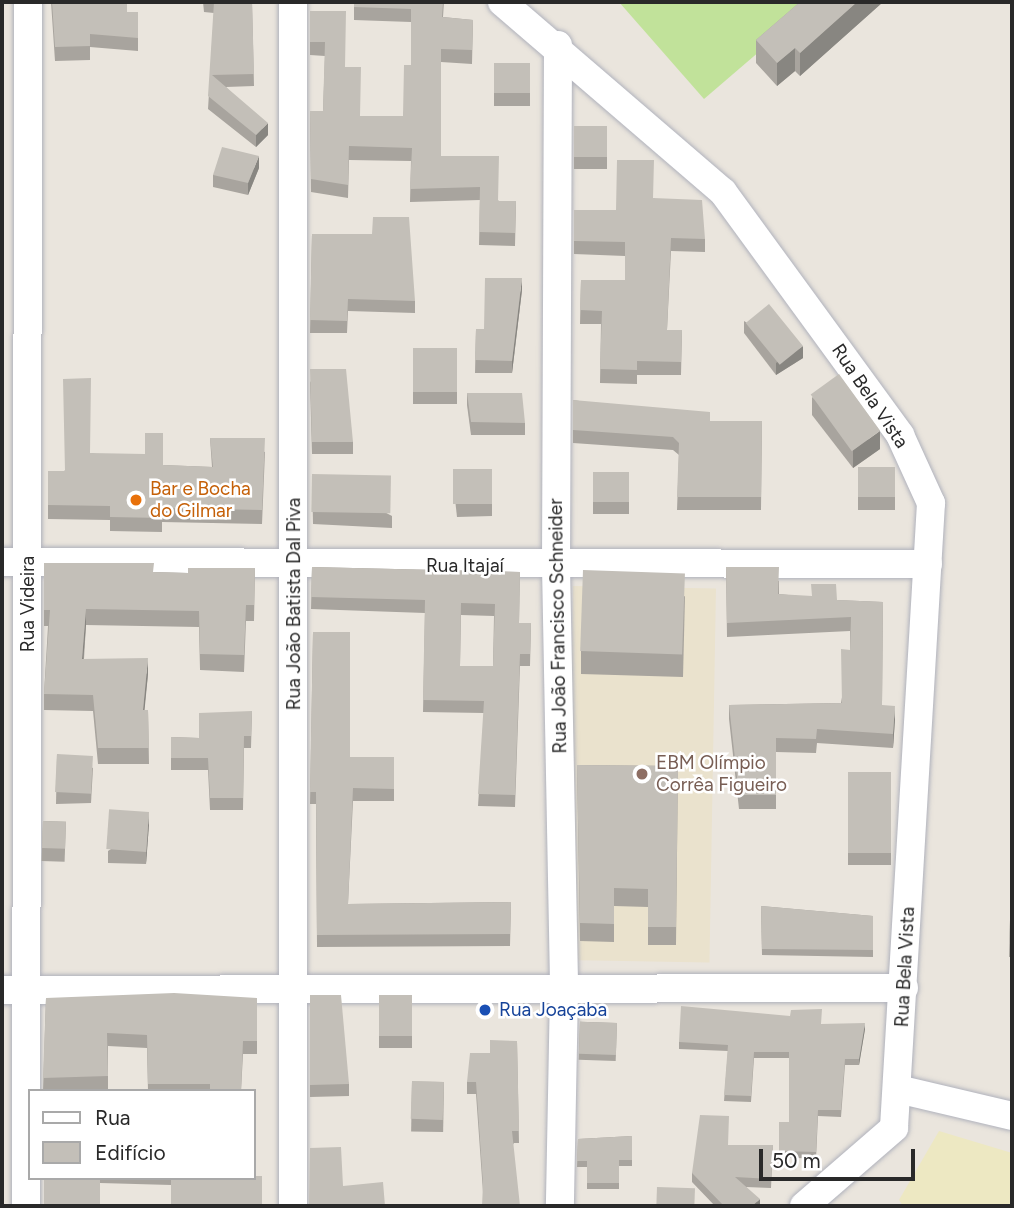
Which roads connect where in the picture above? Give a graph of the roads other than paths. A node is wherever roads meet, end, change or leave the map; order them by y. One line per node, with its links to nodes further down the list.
1 (28, 2): 5 (street, Rua Videira)
2 (293, 2): 7 (street, Rua João Batista Dal Piva)
3 (502, 2): 4 (street, Rua Bela Vista)
4 (558, 45): 6 (street, Rua Bela Vista); 8 (street, Rua João Francisco Schneider)
5 (15, 562): 7 (street, Rua Itajaí); 11 (street, Rua Videira)
6 (928, 564): 8 (street, Rua Itajaí); 10 (street, Rua Bela Vista)
7 (295, 565): 8 (street, Rua Itajaí); 9 (street, Rua João Batista Dal Piva)
8 (556, 566): 12 (street, Rua João Francisco Schneider)
9 (293, 988): 11 (street); 12 (street); 16 (street, Rua João Batista Dal Piva)
10 (904, 988): 12 (street); 13 (street, Rua Bela Vista)
11 (14, 990): 15 (street, Rua Videira)
12 (564, 991): 17 (street, Rua João Francisco Schneider)
13 (898, 1089): 14 (street); 18 (street, Rua Bela Vista)
14 (1012, 1116)
15 (26, 1206)
16 (293, 1206)
17 (560, 1206)
18 (804, 1206)

